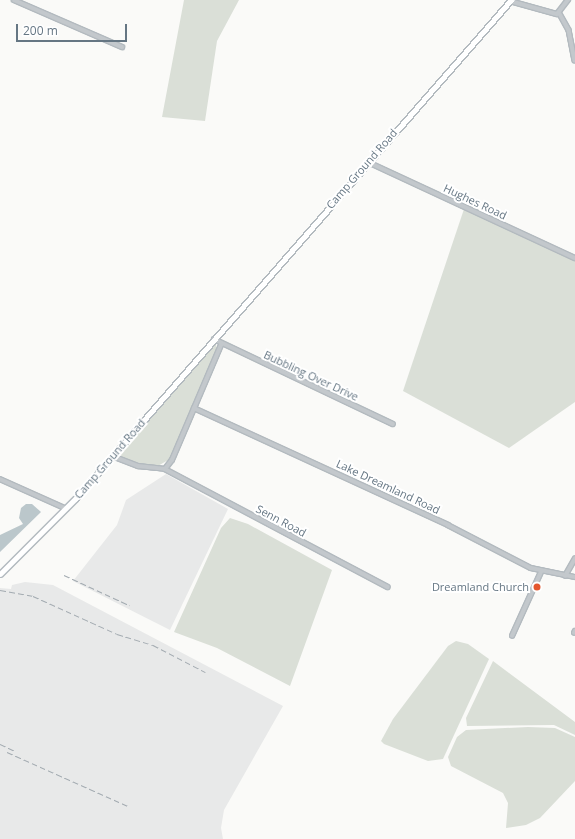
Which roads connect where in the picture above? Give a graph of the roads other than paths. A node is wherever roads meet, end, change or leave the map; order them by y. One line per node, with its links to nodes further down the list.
1 (14, 0): 5 (street)
2 (568, 0): 4 (street)
3 (510, 1): 4 (street); 7 (street, Camp Ground Road)
4 (560, 14): 6 (street)
5 (122, 47)
6 (575, 60)
7 (368, 162): 8 (street, Hughes Road); 9 (street, Camp Ground Road)
8 (575, 258)
9 (214, 339): 10 (street); 13 (street, Camp Ground Road)
10 (222, 345): 11 (street); 12 (street, Bubbling Over Drive)
11 (194, 408): 14 (street); 18 (street, Lake Dreamland Road)
12 (393, 424)
13 (112, 456): 14 (street); 16 (street, Camp Ground Road)
14 (165, 469): 22 (street, Senn Road)
15 (0, 479): 16 (street)
16 (67, 509): 19 (street, Camp Ground Road)
17 (575, 559): 20 (street)
18 (541, 572): 20 (street, Lake Dreamland Road); 23 (street)
19 (0, 574)
20 (565, 576): 21 (street, Lake Dreamland Road)
21 (575, 577)
22 (388, 587)
23 (512, 636)

